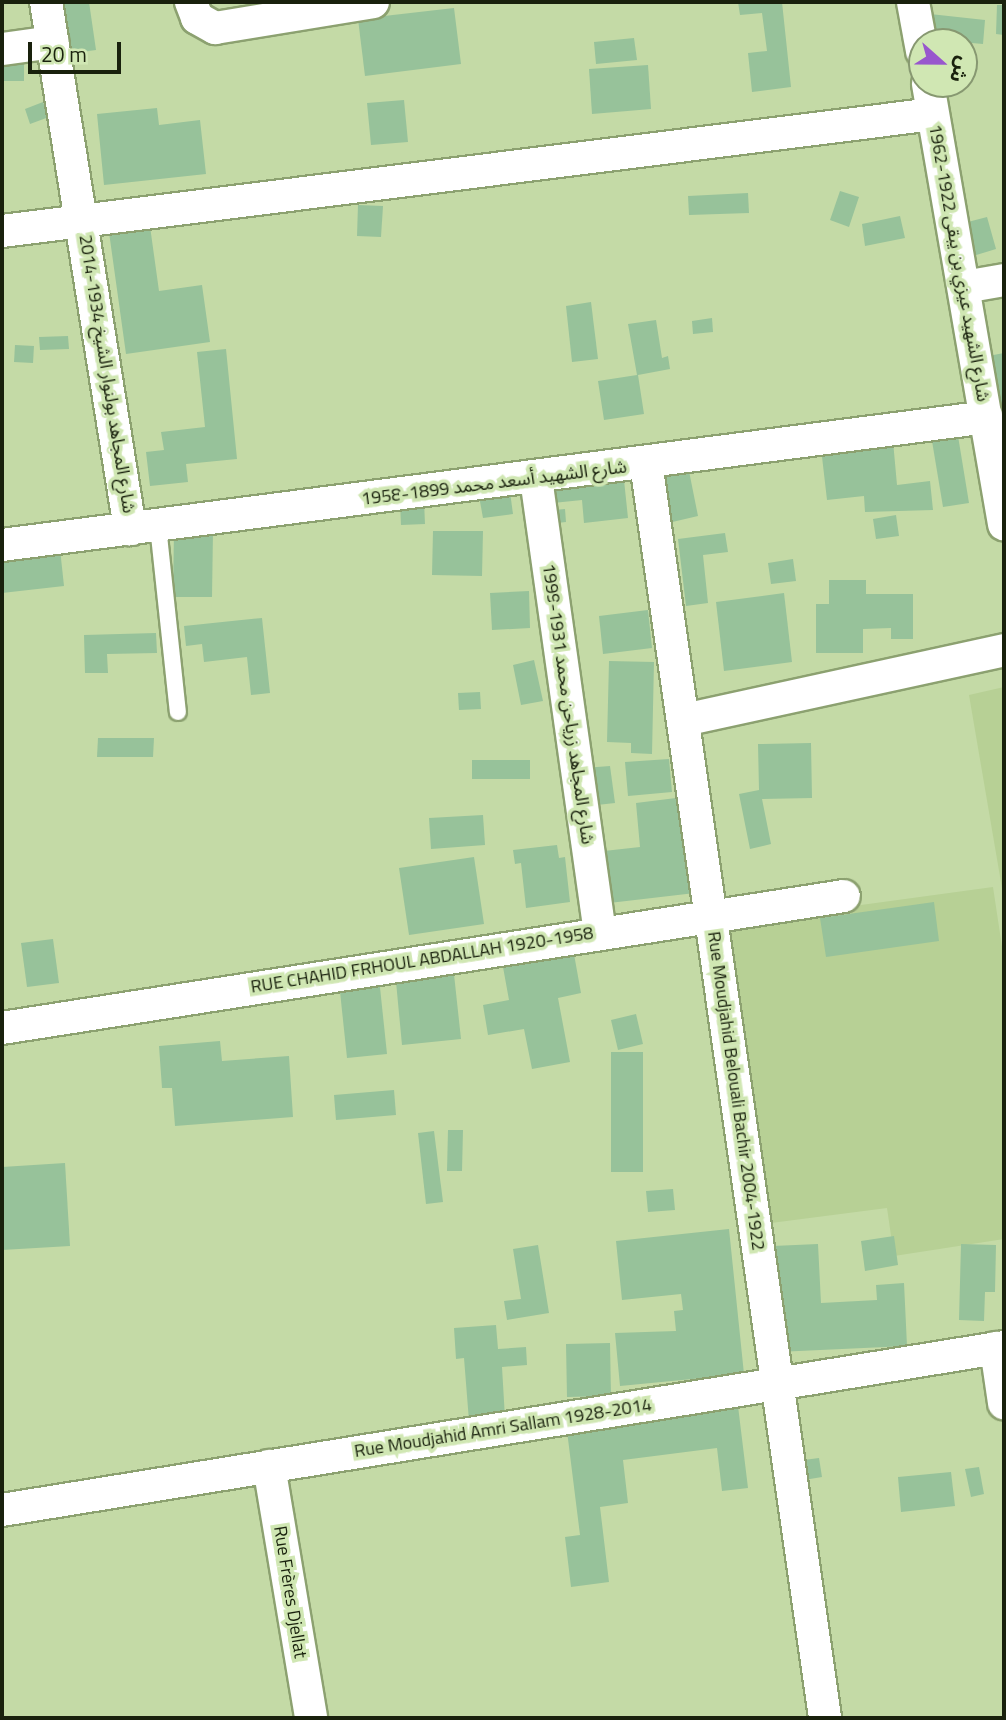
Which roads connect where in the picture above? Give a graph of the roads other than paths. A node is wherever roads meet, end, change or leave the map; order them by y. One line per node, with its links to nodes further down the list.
1 (46, 2): 6 (street, شارع المجاهد بولنوار الشيخ 1934-2014)
2 (191, 2): 3 (street)
3 (365, 2)
4 (913, 2): 5 (street)
5 (918, 28)
6 (53, 42): 7 (street); 9 (street, شارع المجاهد بولنوار الشيخ 1934-2014)
7 (2, 49)
8 (930, 99): 9 (street); 12 (street, شارع الشهيد عيزي بن يبقى 1922-1962)
9 (83, 220): 10 (street); 17 (street, شارع المجاهد بولنوار الشيخ 1934-2014)
10 (2, 232)
11 (1004, 280): 12 (street)
12 (964, 287): 13 (street, شارع الشهيد عيزي بن يبقى 1922-1962)
13 (986, 416): 14 (street, شارع الشهيد أسعد محمد 1899-1958); 16 (street, شارع الشهيد عيزي بن يبقى 1922-1962)
14 (646, 463): 15 (street, شارع الشهيد أسعد محمد 1899-1958); 21 (street, Rue Moudjahid Belouali Bachir 2004-1922)
15 (536, 478): 17 (street, شارع الشهيد أسعد محمد 1899-1958); 24 (street, شارع المجاهد زرياحن محمد 1931-1999)
16 (1004, 524)
17 (144, 527): 18 (street, شارع الشهيد أسعد محمد 1899-1958); 20 (lane)
18 (2, 545)
19 (1004, 650): 21 (street)
20 (178, 712)
21 (684, 720): 23 (street, Rue Moudjahid Belouali Bachir 2004-1922)
22 (844, 896): 23 (street, RUE CHAHID FRHOUL ABDALLAH 1920-1958)
23 (710, 913): 24 (street, RUE CHAHID FRHOUL ABDALLAH 1920-1958); 27 (street, Rue Moudjahid Belouali Bachir 2004-1922)
24 (600, 931): 25 (street, RUE CHAHID FRHOUL ABDALLAH 1920-1958)
25 (2, 1028)
26 (1000, 1348): 27 (street, Rue Moudjahid Amri Sallam 1928-2014); 28 (street)
27 (778, 1384): 29 (street, Rue Moudjahid Amri Sallam 1928-2014); 32 (street, Rue Moudjahid Belouali Bachir 2004-1922)
28 (1004, 1403)
29 (269, 1466): 30 (street, Rue Moudjahid Amri Sallam 1928-2014); 31 (street, Rue Frères Djellat)
30 (2, 1510)
31 (311, 1718)
32 (825, 1718)

